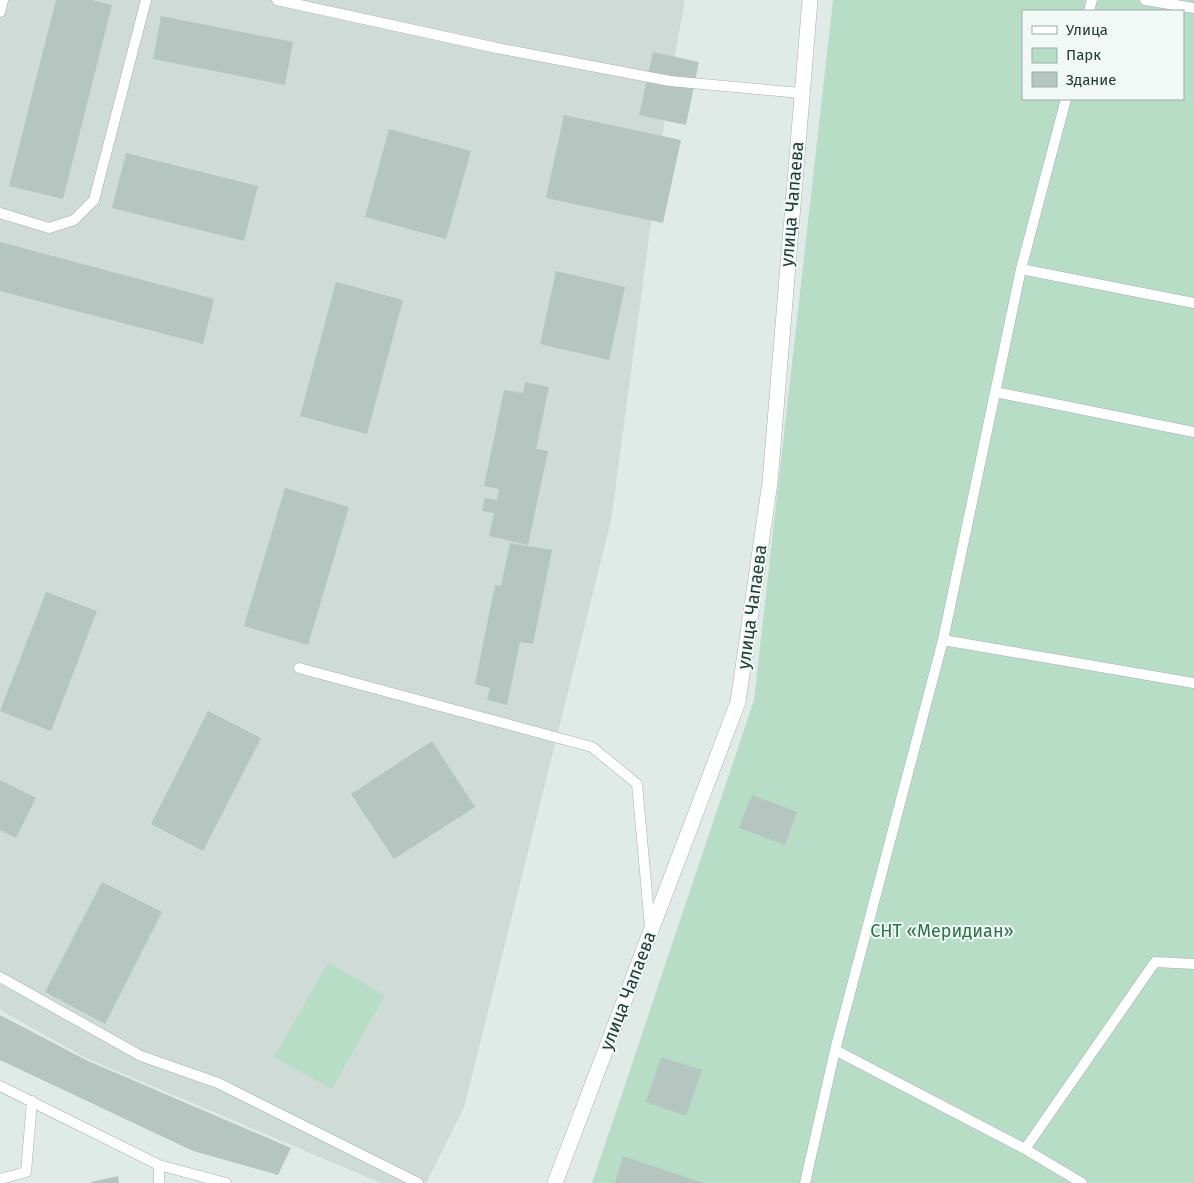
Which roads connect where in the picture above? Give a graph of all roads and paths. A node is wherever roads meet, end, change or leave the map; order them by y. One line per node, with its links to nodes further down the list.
1 (3, 0): 7 (lane)
2 (146, 0): 10 (lane)
3 (277, 0): 8 (lane)
4 (810, 0): 8 (street, улица Чапаева)
5 (1145, 0): 6 (lane)
6 (1194, 8)
7 (0, 12)
8 (801, 93): 18 (street, улица Чапаева)
9 (1066, 100): 11 (lane)
10 (0, 213)
11 (1021, 269): 12 (lane); 13 (lane)
12 (1194, 303)
13 (995, 392): 14 (lane); 15 (lane)
14 (1194, 432)
15 (943, 640): 17 (lane); 21 (lane)
16 (299, 668): 18 (lane)
17 (1194, 684)
18 (650, 933): 30 (street, улица Чапаева)
19 (1194, 964): 24 (lane)
20 (0, 977): 29 (lane)
21 (835, 1050): 24 (lane); 31 (lane)
22 (0, 1086): 23 (lane)
23 (32, 1101): 25 (lane); 26 (lane)
24 (1024, 1149): 32 (lane)
25 (159, 1165): 27 (lane); 28 (lane)
26 (0, 1179)
27 (159, 1183)
28 (226, 1183)
29 (418, 1183)
30 (555, 1183)
31 (805, 1183)
32 (1082, 1183)

